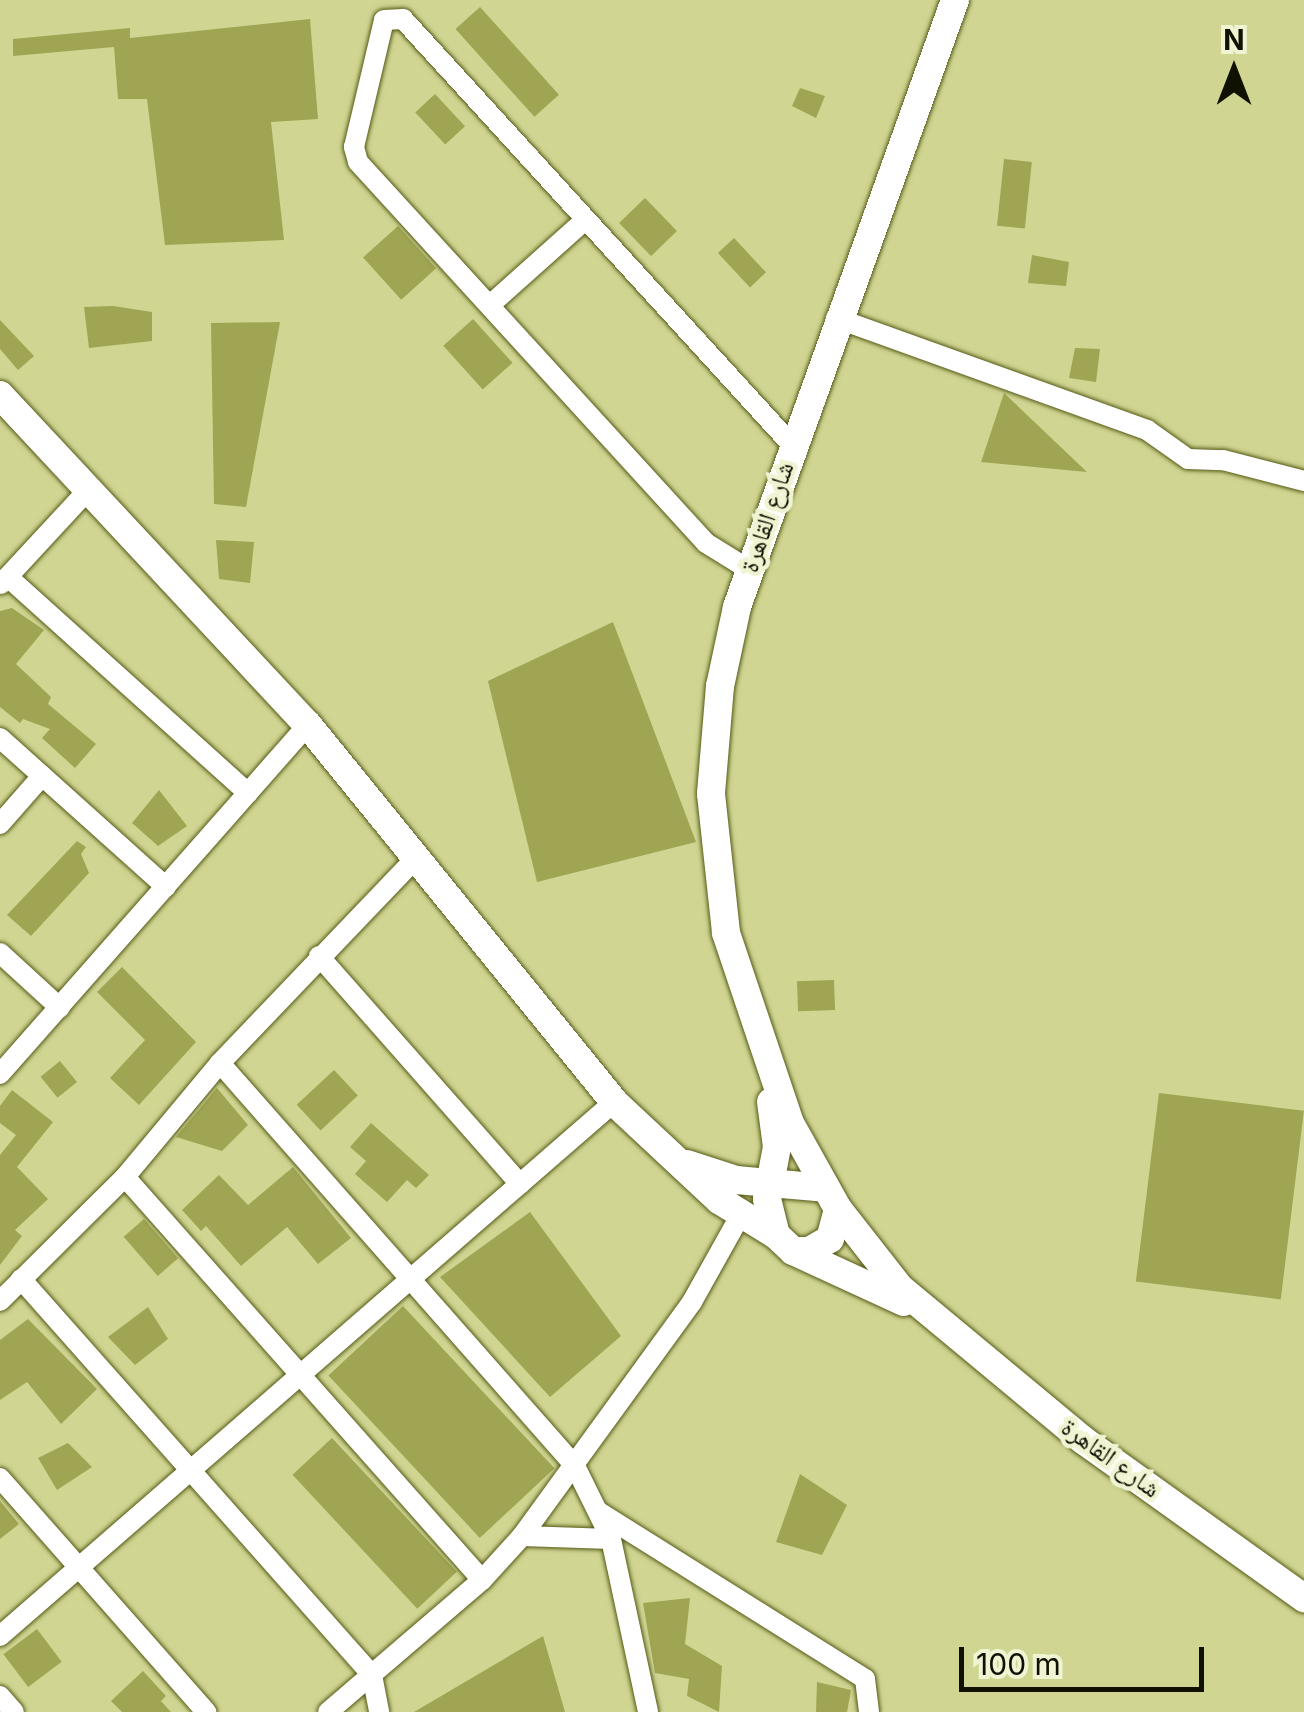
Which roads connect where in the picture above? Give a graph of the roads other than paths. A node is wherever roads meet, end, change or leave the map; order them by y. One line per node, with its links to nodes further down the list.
1 (955, 0): 4 (main road, شارع القاهرة)
2 (584, 221): 3 (street); 3 (street); 6 (street)
3 (490, 305): 9 (street)
4 (836, 318): 6 (main road, شارع القاهرة); 7 (street)
5 (0, 395): 8 (main road)
6 (792, 446): 9 (main road, شارع القاهرة)
7 (1304, 481)
8 (89, 489): 10 (street); 11 (main road)
9 (748, 569): 21 (main road, شارع القاهرة)
10 (4, 581): 14 (street)
11 (308, 725): 14 (street); 16 (main road)
12 (0, 738): 13 (street)
13 (42, 776): 15 (street); 17 (street)
14 (248, 792): 17 (street)
15 (0, 824)
16 (417, 857): 19 (street); 24 (main road)
17 (166, 887): 20 (street)
18 (0, 954): 20 (street)
19 (319, 956): 22 (street); 28 (street)
20 (60, 1008): 23 (street)
21 (764, 1054): 27 (main road, شارع القاهرة); 29 (main road, شارع القاهرة)
22 (220, 1063): 26 (street); 32 (street)
23 (0, 1074)
24 (614, 1102): 25 (main road); 28 (street)
25 (673, 1156): 27 (main road); 30 (main road)
26 (125, 1177): 33 (street); 36 (street)
27 (770, 1180): 29 (main road); 31 (main road, شارع القاهرة)
28 (520, 1184): 32 (street)
29 (832, 1198): 31 (main road); 35 (main road, شارع القاهرة)
30 (740, 1216): 31 (main road); 37 (street)
31 (784, 1243): 35 (main road, شارع القاهرة)
32 (410, 1278): 36 (street); 37 (street)
33 (21, 1279): 34 (street); 38 (street)
34 (0, 1300)
35 (923, 1312): 45 (main road, شارع القاهرة)
36 (301, 1374): 38 (street); 44 (street)
37 (575, 1466): 40 (street); 41 (street)
38 (190, 1470): 43 (street); 47 (street)
39 (0, 1478): 43 (street)
40 (600, 1512): 42 (street); 54 (street)
41 (522, 1536): 42 (street); 44 (street)
42 (611, 1539): 49 (street)
43 (79, 1567): 46 (street); 51 (street)
44 (482, 1580): 47 (street)
45 (1304, 1598)
46 (0, 1636)
47 (372, 1675): 52 (street); 53 (street)
48 (0, 1696): 50 (street)
49 (651, 1709)
50 (14, 1712)
51 (206, 1712)
52 (328, 1712)
53 (379, 1712)
54 (868, 1712)

